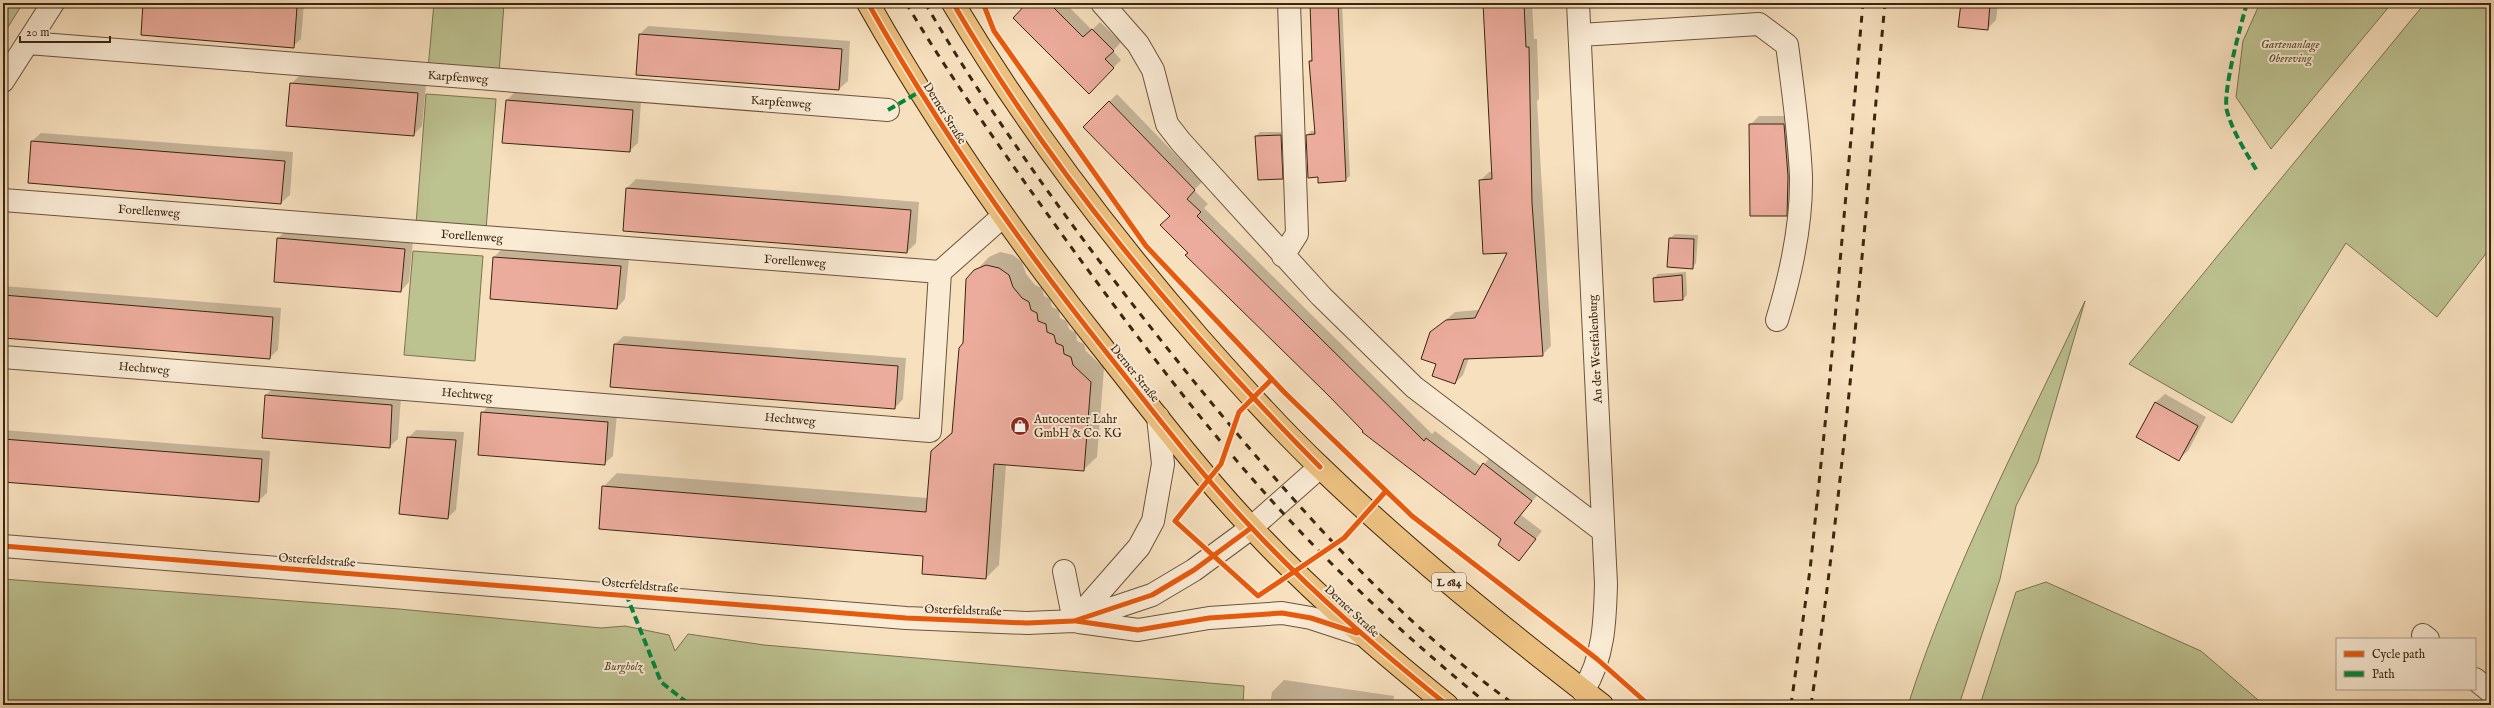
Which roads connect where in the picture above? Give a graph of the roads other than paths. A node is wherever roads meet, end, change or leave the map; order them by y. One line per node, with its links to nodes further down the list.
1 (53, 3): 8 (street)
2 (868, 3): 12 (main road, Derner Straße)
3 (1102, 3): 13 (street)
4 (1289, 3): 13 (street)
5 (1578, 3): 7 (street, An der Westfalenburg)
6 (954, 4): 18 (main road, L 684)
7 (1580, 35): 15 (street); 20 (street, An der Westfalenburg)
8 (28, 43): 9 (street); 10 (street, Karpfenweg)
9 (3, 81)
10 (888, 110)
11 (3, 200): 14 (street, Forellenweg)
12 (1002, 217): 14 (street); 17 (main road, Derner Straße)
13 (1283, 256): 20 (street)
14 (940, 272): 16 (street, Hechtweg)
15 (1777, 320)
16 (3, 357)
17 (1158, 417): 19 (main road, Derner Straße); 23 (street)
18 (1320, 467): 19 (street, Osterfeldstraße); 26 (main road, L 684)
19 (1251, 528): 23 (street, Osterfeldstraße); 24 (main road, Derner Straße)
20 (1604, 531): 26 (street, An der Westfalenburg)
21 (3, 546): 23 (street, Osterfeldstraße)
22 (1064, 571): 23 (street)
23 (1074, 621): 24 (street)
24 (1360, 634): 28 (main road, Derner Straße)
25 (2476, 680): 27 (street)
26 (1583, 691): 29 (main road, L 684)
27 (2491, 692)
28 (1447, 705)
29 (1602, 705)

